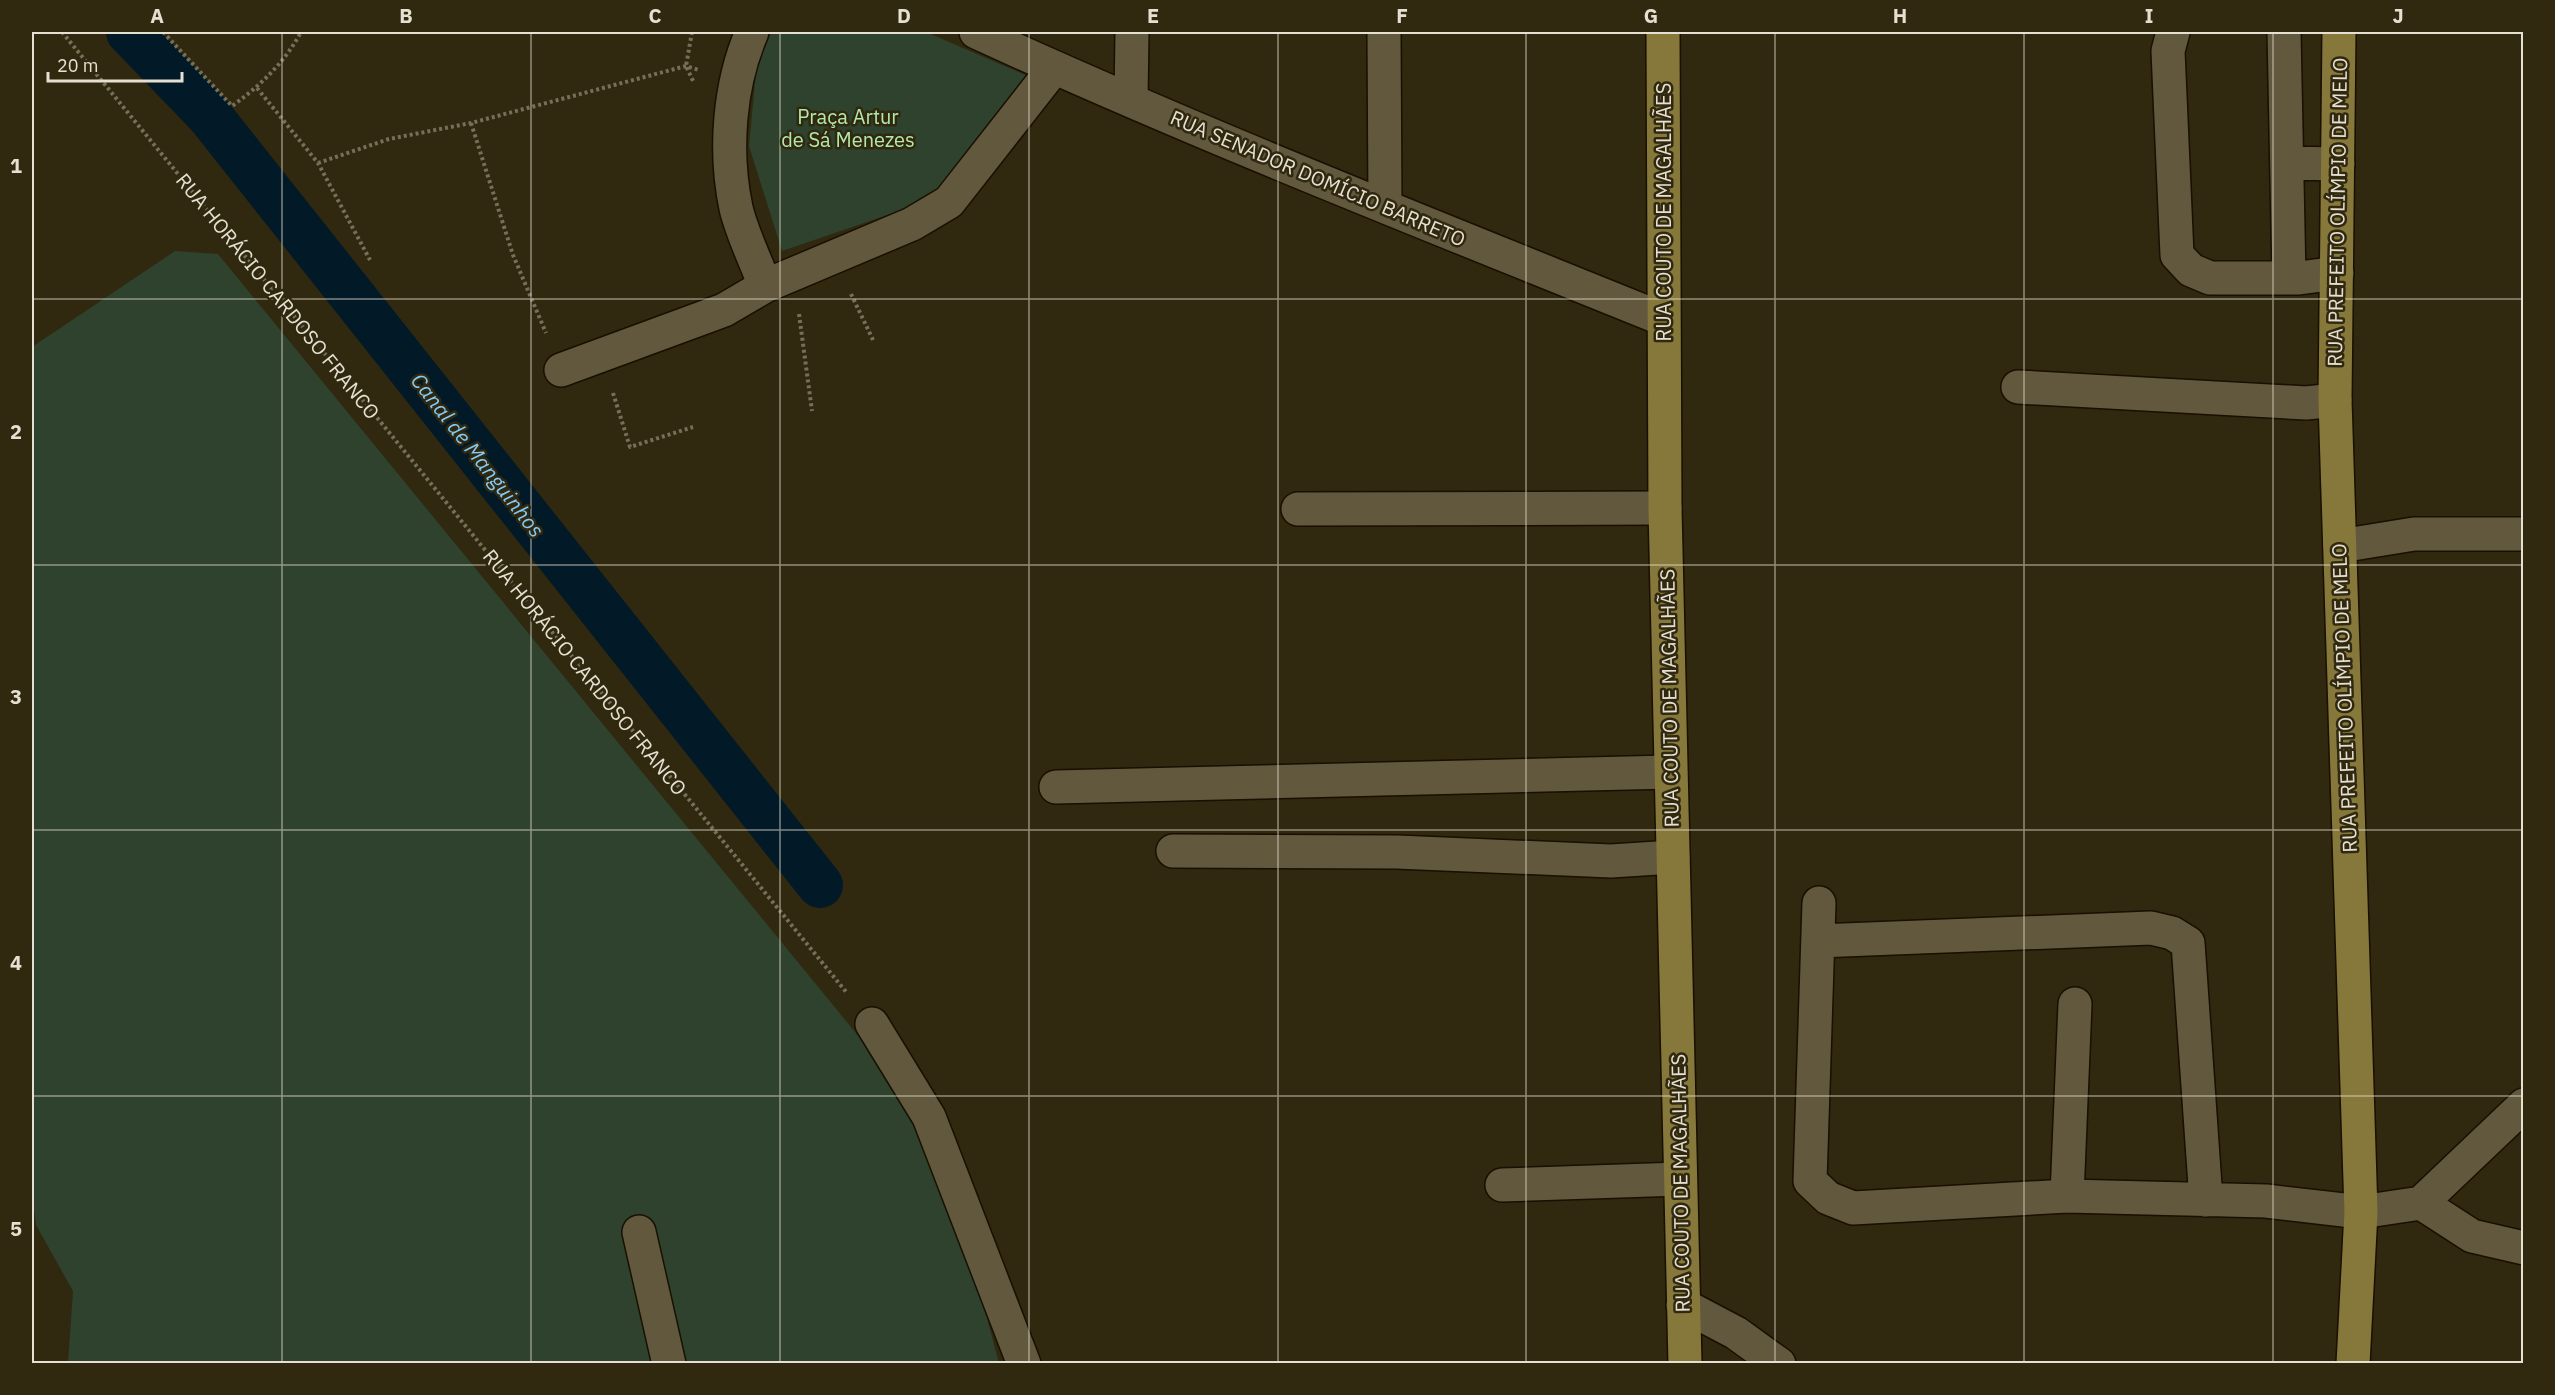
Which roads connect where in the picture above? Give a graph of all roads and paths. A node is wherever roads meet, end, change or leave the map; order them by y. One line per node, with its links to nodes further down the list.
1 (62, 32): 45 (path, RUA HORÁCIO CARDOSO FRANCO)
2 (164, 32): 14 (path)
3 (301, 32): 14 (path)
4 (752, 32): 13 (street)
5 (975, 32): 12 (street, RUA SENADOR DOMÍCIO BARRETO)
6 (1132, 32): 15 (street)
7 (1384, 32): 20 (street)
8 (1662, 32): 26 (main road, RUA COUTO DE MAGALHÃES)
9 (2173, 32): 24 (street)
10 (2284, 32): 18 (street)
11 (2339, 32): 19 (main road, RUA PREFEITO OLÍMPIO DE MELO)
12 (1054, 68): 15 (street, RUA SENADOR DOMÍCIO BARRETO); 21 (street)
13 (736, 83): 16 (path); 25 (street)
14 (257, 88): 17 (path)
15 (1131, 100): 20 (street, RUA SENADOR DOMÍCIO BARRETO)
16 (471, 123): 17 (path); 29 (path)
17 (318, 163): 22 (path)
18 (2287, 163): 19 (street); 24 (street)
19 (2338, 164): 23 (main road, RUA PREFEITO OLÍMPIO DE MELO)
20 (1386, 206): 26 (street, RUA SENADOR DOMÍCIO BARRETO)
21 (834, 258): 25 (street); 27 (path)
22 (370, 260)
23 (2337, 273): 24 (street); 31 (main road, RUA PREFEITO OLÍMPIO DE MELO)
24 (2289, 278)
25 (778, 280): 28 (street); 32 (path)
26 (1662, 319): 34 (main road, RUA COUTO DE MAGALHÃES)
27 (874, 342)
28 (601, 356): 29 (street); 33 (path)
29 (561, 370)
30 (2018, 387): 31 (street)
31 (2336, 400): 37 (main road, RUA PREFEITO OLÍMPIO DE MELO)
32 (813, 411)
33 (693, 427)
34 (1665, 508): 35 (street); 38 (main road, RUA COUTO DE MAGALHÃES)
35 (1298, 509)
36 (2523, 534): 37 (street)
37 (2340, 546): 52 (main road, RUA PREFEITO OLÍMPIO DE MELO)
38 (1670, 772): 39 (street); 41 (main road, RUA COUTO DE MAGALHÃES)
39 (1056, 787)
40 (1173, 851): 41 (street)
41 (1672, 857): 47 (main road, RUA COUTO DE MAGALHÃES)
42 (1820, 903): 43 (street)
43 (1818, 941): 49 (street); 50 (street)
44 (2075, 1004): 49 (street)
45 (872, 1024): 57 (street)
46 (2523, 1105): 51 (street)
47 (1680, 1179): 48 (street); 55 (main road, RUA COUTO DE MAGALHÃES)
48 (1502, 1185)
49 (2067, 1196): 50 (street)
50 (2206, 1200): 52 (street)
51 (2421, 1203): 52 (street); 54 (street)
52 (2361, 1212): 60 (main road, RUA PREFEITO OLÍMPIO DE MELO)
53 (639, 1232): 56 (street)
54 (2523, 1248)
55 (1683, 1305): 58 (main road, RUA COUTO DE MAGALHÃES); 59 (street)
56 (669, 1364)
57 (1024, 1364)
58 (1685, 1364)
59 (1779, 1364)
60 (2353, 1364)

